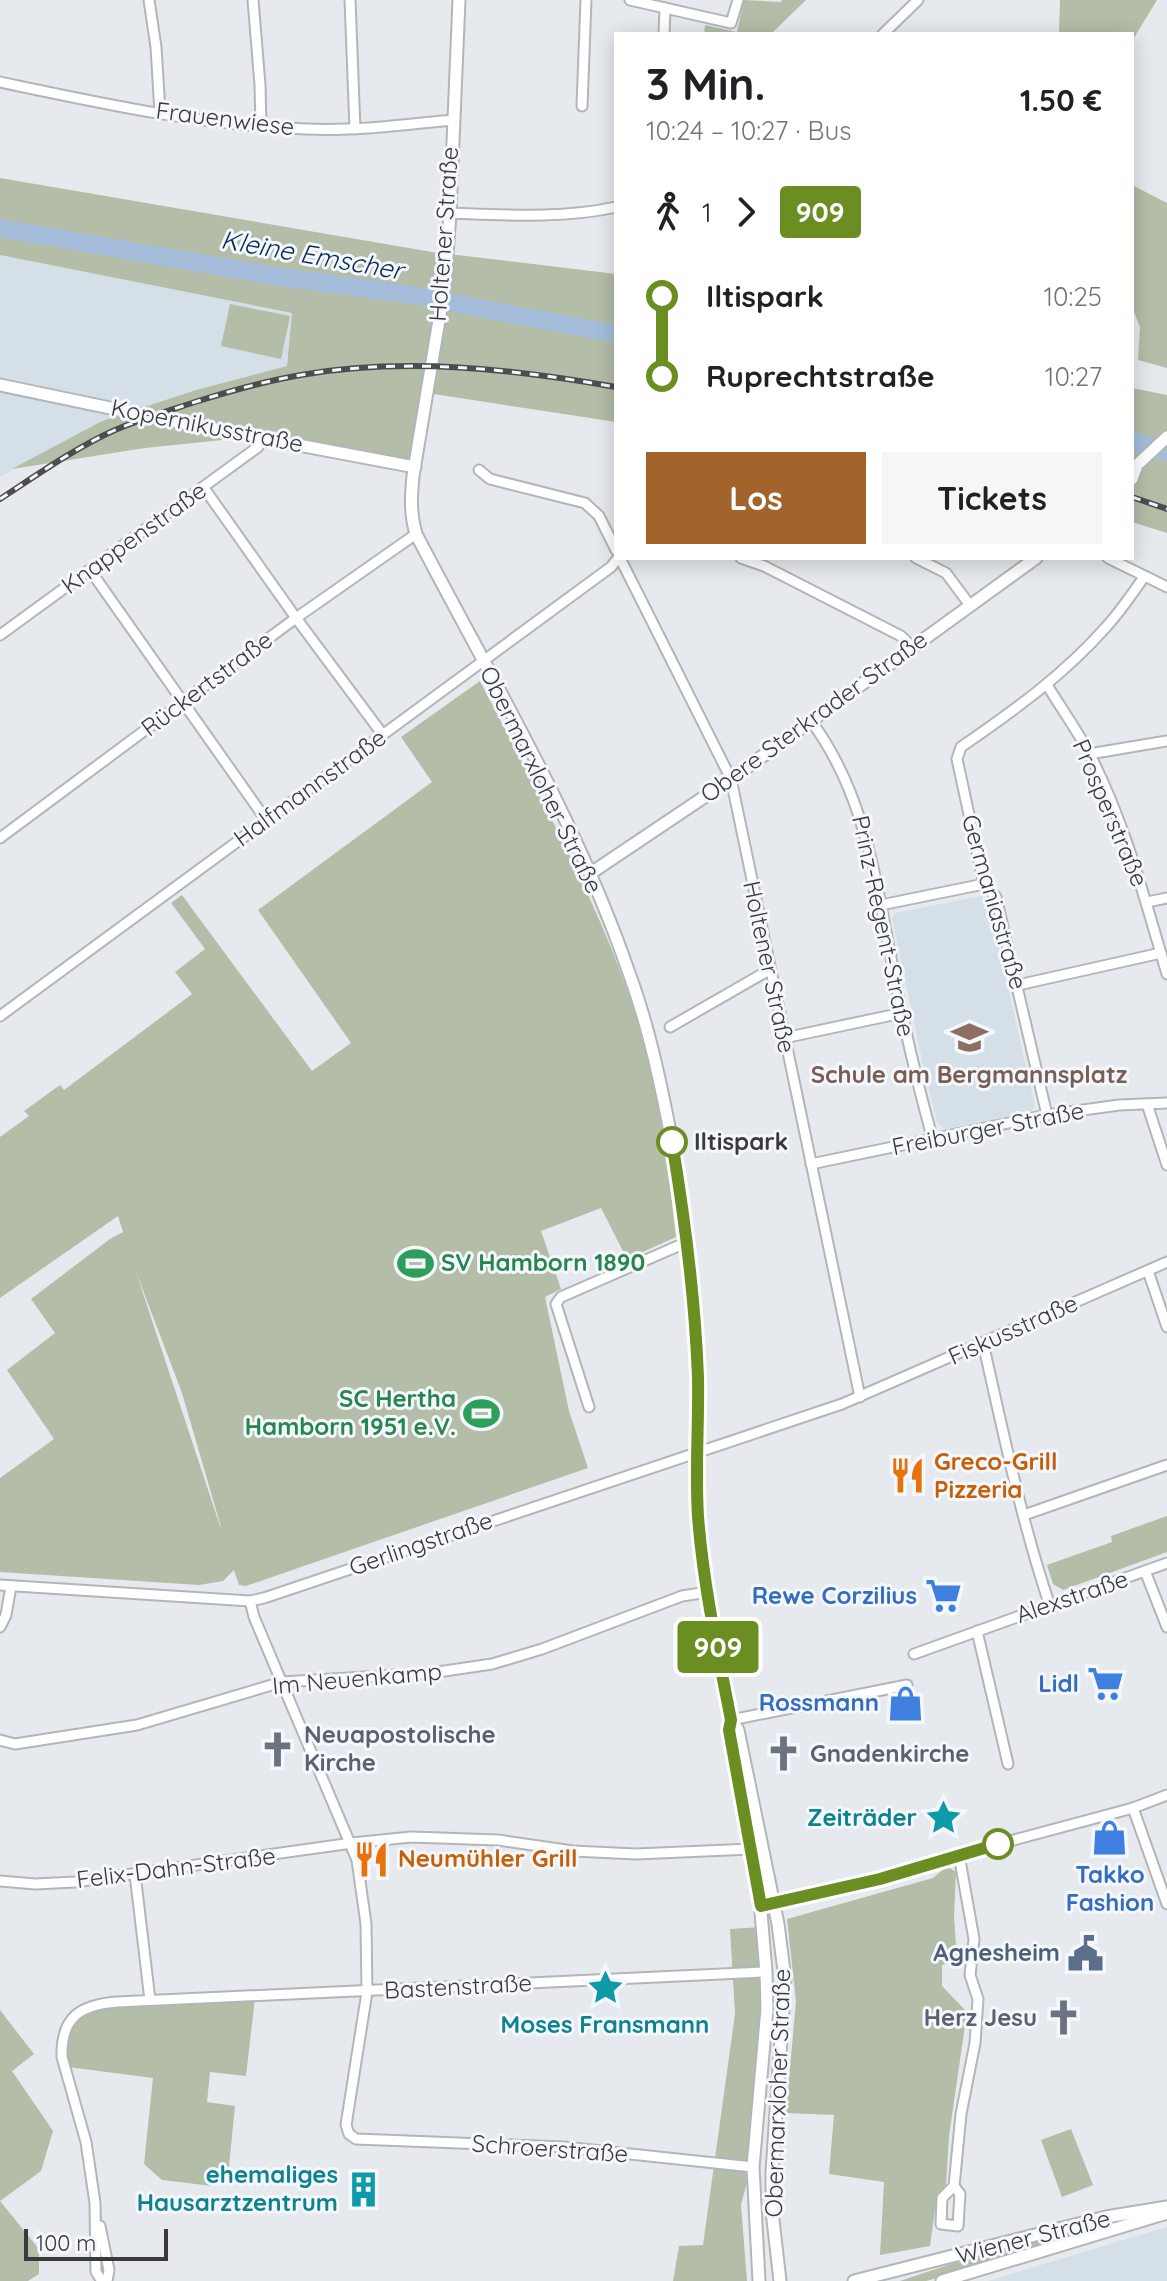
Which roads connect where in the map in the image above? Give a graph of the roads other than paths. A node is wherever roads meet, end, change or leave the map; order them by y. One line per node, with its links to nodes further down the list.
1 (149, 0): 14 (street)
2 (253, 0): 16 (street)
3 (350, 0): 17 (street)
4 (459, 0): 15 (street, Holtener Straße)
5 (586, 0): 13 (street)
6 (630, 0): 9 (street)
7 (738, 0): 9 (street)
8 (918, 0): 11 (street)
9 (665, 8): 10 (street)
10 (664, 32)
11 (885, 32)
12 (0, 82): 14 (street, Frauenwiese)
13 (582, 106)
14 (160, 112): 16 (street, Frauenwiese)
15 (452, 120): 17 (street, Frauenwiese); 19 (street, Holtener Straße)
16 (261, 126): 17 (street, Frauenwiese)
17 (355, 129)
18 (614, 207): 19 (street)
19 (450, 213): 23 (street, Holtener Straße)
20 (0, 385): 21 (street, Kopernikusstraße)
21 (262, 436): 23 (street, Kopernikusstraße); 26 (street, Knappenstraße)
22 (1167, 437): 25 (street)
23 (415, 467): 27 (street, Obermarxloher Straße)
24 (479, 470): 28 (street)
25 (1134, 473)
26 (204, 488): 35 (street, Knappenstraße); 39 (street)
27 (416, 534): 39 (street, Rückertstraße); 42 (street, Obermarxloher Straße)
28 (614, 546)
29 (617, 560): 42 (street, Halfmannstraße)
30 (620, 560): 49 (street, Holtener Straße)
31 (747, 560): 41 (street)
32 (920, 560): 38 (street)
33 (1033, 560): 38 (street, Obere Sterkrader Straße)
34 (1112, 560): 36 (street)
35 (90, 570): 40 (street, Knappenstraße); 44 (street)
36 (1144, 577): 37 (street); 43 (street, Germaniastraße)
37 (1167, 587)
38 (969, 604): 41 (street, Obere Sterkrader Straße)
39 (296, 618): 44 (street, Rückertstraße); 46 (street)
40 (0, 635)
41 (912, 647): 45 (street, Obere Sterkrader Straße)
42 (483, 663): 46 (street, Halfmannstraße); 52 (street, Obermarxloher Straße)
43 (1047, 685): 48 (street, Prosperstraße); 53 (street, Germaniastraße)
44 (182, 703): 50 (street); 51 (street, Rückertstraße)
45 (811, 721): 49 (street, Obere Sterkrader Straße); 56 (street, Prinz-Regent-Straße)
46 (383, 735): 50 (street, Halfmannstraße)
47 (1167, 741): 48 (street)
48 (1089, 754): 55 (street, Prosperstraße)
49 (731, 779): 52 (street, Obere Sterkrader Straße); 58 (street, Holtener Straße)
50 (266, 820): 62 (street, Halfmannstraße)
51 (0, 838)
52 (591, 873): 71 (street, Obermarxloher Straße)
53 (984, 884): 56 (street); 60 (street, Germaniastraße)
54 (1167, 898): 55 (street)
55 (1147, 902): 57 (street, Prosperstraße)
56 (881, 905): 61 (street, Prinz-Regent-Straße)
57 (1161, 953): 59 (street, Prosperstraße); 60 (street)
58 (769, 970): 63 (street); 64 (street, Holtener Straße)
59 (1167, 974)
60 (1018, 985): 67 (street, Germaniastraße)
61 (902, 1013): 64 (street); 68 (street, Prinz-Regent-Straße)
62 (0, 1016)
63 (670, 1027)
64 (784, 1038): 69 (street, Holtener Straße)
65 (1167, 1103): 66 (street, Freiburger Straße)
66 (1147, 1104): 67 (street, Freiburger Straße); 70 (street)
67 (1047, 1115): 68 (street, Freiburger Straße)
68 (933, 1140): 69 (street, Freiburger Straße)
69 (811, 1164): 76 (street, Holtener Straße)
70 (1167, 1165)
71 (688, 1244): 77 (street); 78 (street, Obermarxloher Straße)
72 (1167, 1262): 73 (street, Fiskusstraße)
73 (1148, 1271): 74 (street); 75 (street, Fiskusstraße)
74 (1167, 1327)
75 (983, 1343): 76 (street, Fiskusstraße); 80 (street)
76 (860, 1397): 78 (street, Gerlingstraße)
77 (589, 1407)
78 (698, 1453): 84 (street, Obermarxloher Straße); 85 (street, Gerlingstraße)
79 (1167, 1465): 80 (street)
80 (1024, 1515): 86 (street)
81 (1167, 1563): 82 (street, Alexstraße)
82 (1145, 1571): 86 (street, Alexstraße); 88 (street)
83 (5, 1586): 85 (street, Gerlingstraße); 87 (street, Gerlingstraße)
84 (708, 1592): 91 (street, Im Neuenkamp); 93 (street, Obermarxloher Straße)
85 (250, 1601): 91 (street)
86 (1050, 1606): 89 (street, Alexstraße)
87 (0, 1627)
88 (1167, 1627)
89 (977, 1631): 90 (street, Alexstraße); 95 (street)
90 (914, 1654)
91 (282, 1682): 94 (street, Im Neuenkamp); 98 (street)
92 (907, 1685): 93 (street)
93 (731, 1720): 99 (street, Obermarxloher Straße); 104 (street, Obermarxloher Straße)
94 (0, 1740)
95 (1008, 1764)
96 (1167, 1795): 97 (street)
97 (1133, 1808): 100 (street); 103 (street)
98 (352, 1843): 99 (street, Felix-Dahn-Straße); 101 (street, Felix-Dahn-Straße); 106 (street)
99 (751, 1849): 104 (street, Obermarxloher Straße)
100 (959, 1855): 104 (street); 109 (street)
101 (135, 1874): 102 (street, Felix-Dahn-Straße); 107 (street)
102 (0, 1881)
103 (1167, 1904)
104 (768, 1905): 105 (street, Obermarxloher Straße); 114 (street, Obermarxloher Straße)
105 (766, 1972): 106 (street, Bastenstraße); 108 (street, Obermarxloher Straße)
106 (367, 1992): 107 (street, Bastenstraße); 108 (street, Schroerstraße)
107 (150, 2000): 112 (street, Bastenstraße)
108 (753, 2167): 113 (street, Obermarxloher Straße)
109 (954, 2186)
110 (1167, 2207): 115 (street, Wiener Straße)
111 (1167, 2213): 116 (street, Wiener Straße)
112 (104, 2281)
113 (759, 2281)
114 (780, 2281)
115 (854, 2281)
116 (942, 2281)

